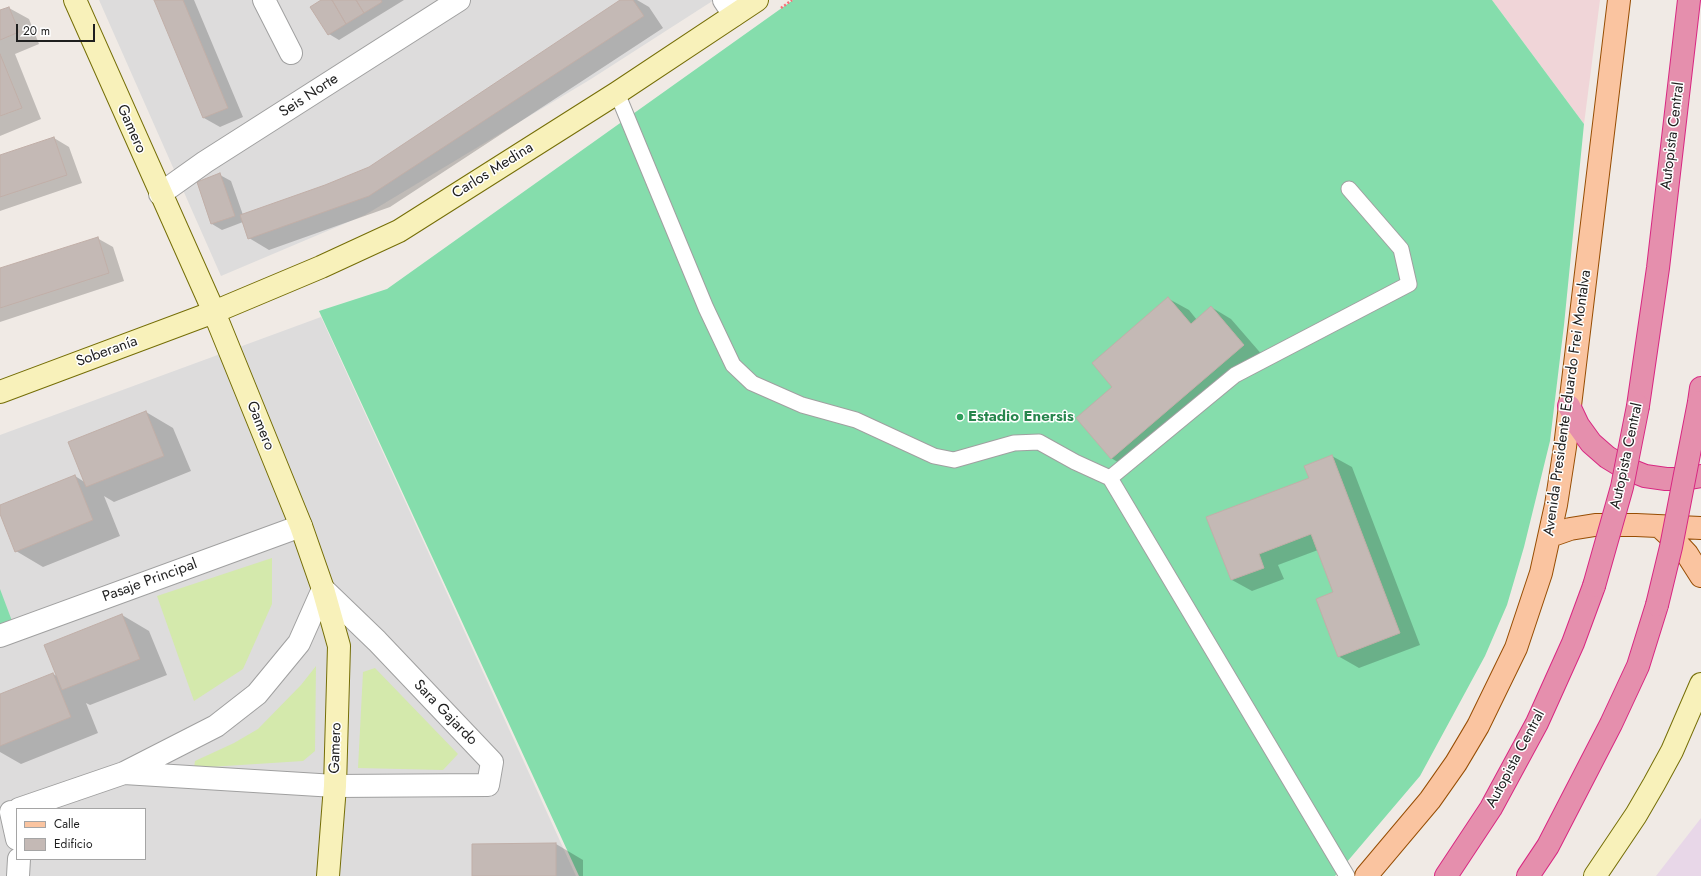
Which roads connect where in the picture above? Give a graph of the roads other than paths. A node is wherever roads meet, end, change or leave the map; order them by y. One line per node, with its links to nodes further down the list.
1 (75, 0): 11 (street, Gamero)
2 (264, 0): 8 (street)
3 (458, 0): 11 (street, Seis Norte)
4 (757, 0): 7 (street, Carlos Medina)
5 (1620, 0): 15 (main road, Avenida Presidente Eduardo Frei Montalva)
6 (1689, 0): 36 (highway, Autopista Central, bridge)
7 (729, 8): 9 (street, Carlos Medina)
8 (291, 53)
9 (617, 93): 12 (street, Carlos Medina); 17 (lane)
10 (1349, 189): 17 (lane)
11 (160, 194): 12 (street, Gamero)
12 (214, 312): 13 (street, Soberanía); 18 (street, Gamero)
13 (0, 392)
14 (1700, 395): 37 (highway, bridge)
15 (1569, 406): 16 (highway); 21 (main road, Avenida Presidente Eduardo Frei Montalva)
16 (1701, 476)
17 (1110, 478): 34 (lane)
18 (301, 526): 23 (street, Gamero); 24 (street, Pasaje Principal)
19 (1659, 526): 20 (main road); 21 (main road); 22 (main road)
20 (1701, 528)
21 (1550, 536): 35 (main road, Avenida Presidente Eduardo Frei Montalva)
22 (1701, 576)
23 (323, 589): 26 (street, Sara Gajardo); 27 (street, Gamero); 27 (street, Sara Gajardo)
24 (0, 636)
25 (1701, 684): 38 (street)
26 (124, 773): 27 (street, Sara Gajardo); 28 (street, Sara Gajardo)
27 (335, 786): 33 (street, Gamero)
28 (23, 808)
29 (12, 812): 30 (street)
30 (16, 834)
31 (18, 860): 32 (street)
32 (18, 876)
33 (328, 876)
34 (1347, 876)
35 (1366, 876)
36 (1446, 876)
37 (1528, 876)
38 (1595, 876)

